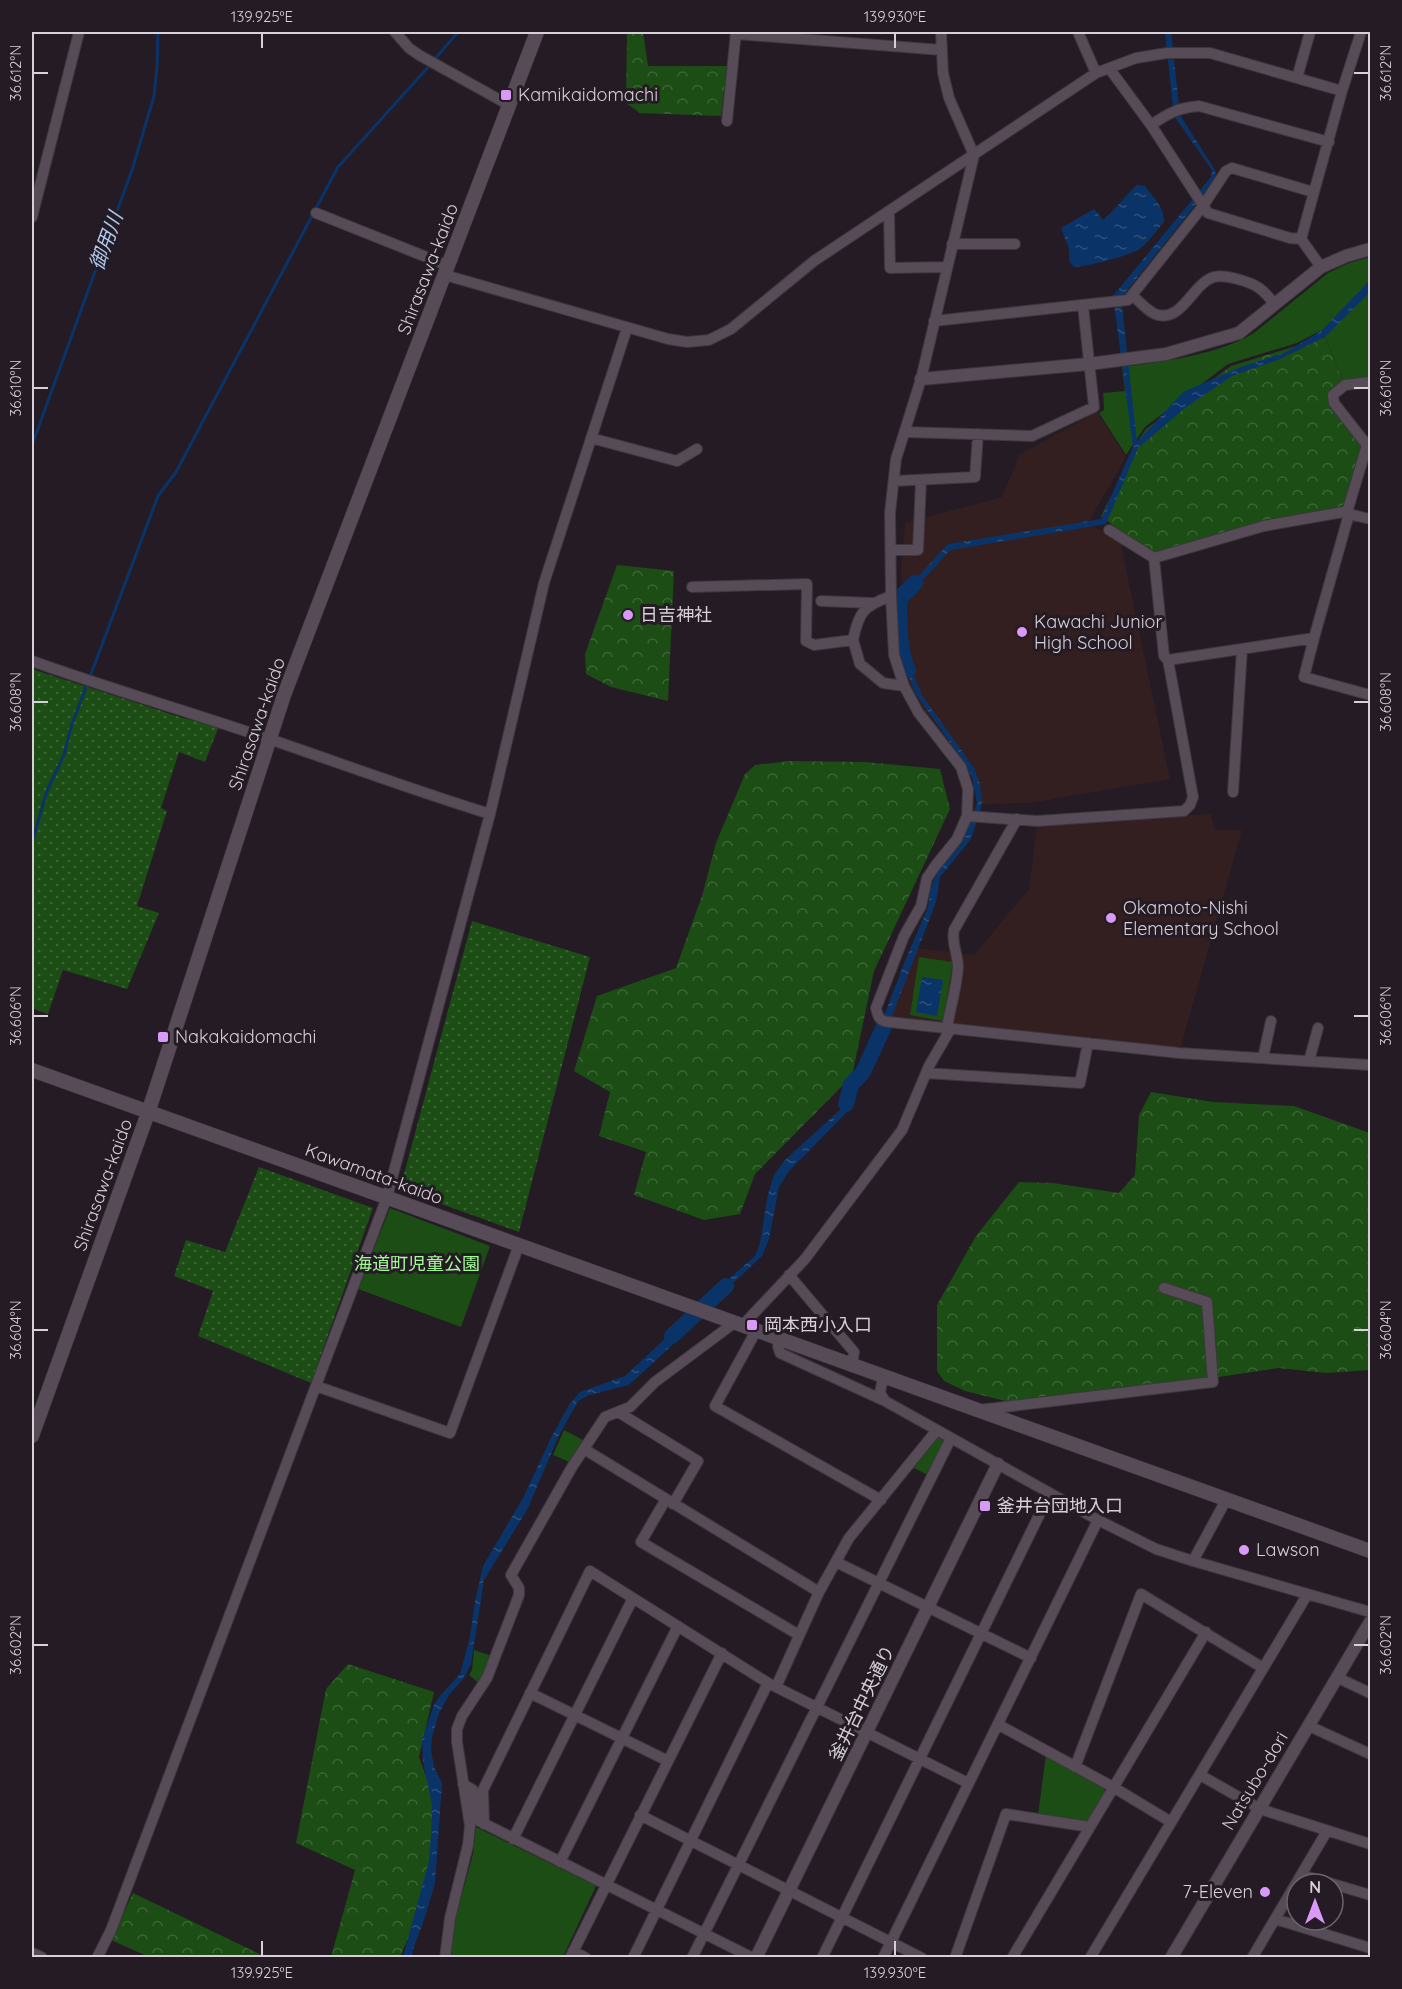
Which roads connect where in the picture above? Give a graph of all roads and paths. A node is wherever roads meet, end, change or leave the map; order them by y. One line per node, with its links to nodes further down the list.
1 (80, 32): 23 (street)
2 (395, 32): 14 (street)
3 (537, 32): 14 (main road, Shirasawa-kaido)
4 (941, 32): 9 (street)
5 (1078, 32): 11 (street)
6 (1310, 32): 12 (street)
7 (1361, 32): 13 (street)
8 (736, 33): 9 (street); 15 (street)
9 (942, 50): 18 (street)
10 (1109, 68): 11 (street); 12 (street); 16 (street)
11 (1096, 73): 18 (street)
12 (1297, 78): 13 (street)
13 (1342, 91): 17 (street)
14 (509, 105): 30 (main road, Shirasawa-kaido)
15 (727, 121)
16 (1151, 125): 17 (street); 20 (street)
17 (1329, 142): 19 (street)
18 (974, 155): 21 (street); 25 (street)
19 (1313, 192): 20 (street); 24 (street)
20 (1200, 200): 24 (street); 31 (street)
21 (888, 212): 28 (street); 35 (street)
22 (316, 213): 30 (street)
23 (32, 217)
24 (1301, 239): 29 (street)
25 (952, 244): 26 (street); 28 (street)
26 (1015, 244)
27 (1371, 249): 29 (street)
28 (947, 267): 34 (street)
29 (1321, 267): 32 (street)
30 (447, 270): 35 (street); 61 (main road, Shirasawa-kaido)
31 (1132, 295): 32 (street); 33 (street)
32 (1275, 305): 36 (street)
33 (1083, 306): 34 (street); 36 (street)
34 (934, 321): 37 (street)
35 (627, 328): 41 (street)
36 (1089, 364): 37 (street); 40 (street)
37 (921, 379): 39 (street)
38 (1371, 382): 45 (street)
39 (905, 432): 40 (street); 44 (street)
40 (978, 434): 43 (street)
41 (591, 438): 42 (street); 63 (street)
42 (697, 449)
43 (921, 480): 44 (street); 48 (street)
44 (894, 481): 48 (street)
45 (1349, 514): 46 (street); 49 (street); 54 (street)
46 (1371, 519)
47 (1109, 530): 49 (street)
48 (891, 550): 51 (street)
49 (1154, 558): 58 (street)
50 (692, 587): 55 (street)
51 (891, 596): 53 (street); 59 (street)
52 (822, 601): 53 (street)
53 (872, 603): 55 (street)
54 (1314, 638): 56 (street); 60 (street)
55 (853, 640): 59 (street)
56 (1242, 649): 58 (street); 62 (street)
57 (32, 660): 61 (street)
58 (1168, 660): 65 (street)
59 (904, 686): 64 (street)
60 (1371, 695)
61 (269, 739): 63 (street); 75 (main road, Shirasawa-kaido)
62 (1233, 792)
63 (490, 814): 76 (street)
64 (972, 816): 65 (street); 67 (street)
65 (1017, 819): 67 (street)
66 (1271, 1021): 70 (street)
67 (949, 1028): 69 (street); 74 (street)
68 (1318, 1028): 71 (street)
69 (1088, 1043): 70 (street); 74 (street)
70 (1263, 1058): 71 (street)
71 (1309, 1061): 72 (street)
72 (1371, 1065)
73 (32, 1070): 75 (main road, Kawamata-kaido)
74 (926, 1073): 78 (street)
75 (148, 1113): 76 (main road, Kawamata-kaido); 89 (main road, Shirasawa-kaido)
76 (387, 1197): 77 (main road, Kawamata-kaido); 84 (street)
77 (519, 1245): 80 (main road, Kawamata-kaido); 84 (street)
78 (789, 1275): 80 (street); 82 (street)
79 (1164, 1288): 86 (street)
80 (744, 1326): 81 (main road, Kawamata-kaido); 87 (street); 94 (street)
81 (779, 1339): 82 (main road, Kawamata-kaido); 85 (street)
82 (852, 1365): 83 (main road, Kawamata-kaido)
83 (883, 1377): 85 (street); 86 (main road, Kawamata-kaido)
84 (316, 1386): 159 (street)
85 (885, 1401): 88 (street)
86 (976, 1410): 95 (main road, Kawamata-kaido)
87 (618, 1412): 91 (street); 96 (street)
88 (937, 1430): 90 (street); 94 (street)
89 (32, 1436)
90 (951, 1438): 92 (street); 101 (street)
91 (584, 1449): 96 (street); 131 (street)
92 (998, 1464): 93 (street); 105 (street, 釜井台中央通り)
93 (1050, 1493): 97 (street); 110 (street)
94 (880, 1500): 100 (street)
95 (1226, 1500): 98 (main road, Kawamata-kaido); 99 (street)
96 (670, 1501): 102 (street); 111 (street)
97 (1098, 1520): 99 (street); 113 (street)
98 (1371, 1551)
99 (1193, 1561): 103 (street)
100 (836, 1562): 101 (street); 102 (street)
101 (879, 1583): 105 (street); 119 (street)
102 (819, 1592): 111 (street)
103 (1307, 1595): 106 (street); 114 (street)
104 (633, 1598): 108 (street); 117 (street); 120 (street)
105 (929, 1608): 110 (street); 123 (street, 釜井台中央通り)
106 (1371, 1612)
107 (1371, 1622): 115 (street, Natsubo-dori)
108 (678, 1626): 112 (street); 124 (street)
109 (1206, 1632): 114 (street); 128 (street); 132 (street)
110 (981, 1634): 113 (street); 126 (street)
111 (799, 1635): 116 (street)
112 (722, 1653): 116 (street); 127 (street)
113 (1031, 1658): 121 (street)
114 (1263, 1668): 129 (street)
115 (1338, 1678): 118 (street); 122 (street, Natsubo-dori)
116 (772, 1685): 119 (street); 140 (street)
117 (530, 1693): 120 (street); 136 (street)
118 (1371, 1693)
119 (817, 1707): 123 (street); 143 (street)
120 (575, 1715): 124 (street); 139 (street)
121 (999, 1725): 128 (street); 130 (street)
122 (1309, 1726): 125 (street); 133 (street, Natsubo-dori)
123 (867, 1732): 126 (street); 147 (street, 釜井台中央通り)
124 (622, 1738): 127 (street); 142 (street)
125 (1371, 1754)
126 (920, 1758): 130 (street); 151 (street)
127 (668, 1761): 134 (street)
128 (1075, 1767): 132 (street)
129 (1200, 1775): 133 (street); 135 (street)
130 (968, 1783): 154 (street)
131 (463, 1784): 136 (street); 160 (street)
132 (1113, 1787): 135 (street); 137 (street)
133 (1260, 1809): 138 (street); 171 (street, Natsubo-dori)
134 (640, 1815): 140 (street); 145 (street)
135 (1171, 1822): 170 (street)
136 (484, 1824): 139 (street)
137 (1090, 1827): 168 (street); 169 (street)
138 (1327, 1831): 141 (street); 144 (street)
139 (513, 1839): 142 (street)
140 (690, 1841): 143 (street); 150 (street)
141 (1371, 1844)
142 (560, 1862): 145 (street)
143 (738, 1865): 147 (street); 153 (street)
144 (1303, 1872)
145 (606, 1884): 150 (street); 157 (street)
146 (1345, 1887): 148 (street)
147 (788, 1891): 151 (street); 164 (street, 釜井台中央通り)
148 (1371, 1895)
149 (1285, 1902): 152 (street)
150 (657, 1909): 153 (street); 162 (street)
151 (842, 1917): 154 (street); 165 (street)
152 (1275, 1919): 155 (street); 172 (street)
153 (704, 1933): 163 (street); 164 (street)
154 (891, 1942): 166 (street); 167 (street)
155 (1371, 1948)
156 (32, 1954): 158 (street)
157 (572, 1954): 161 (street)
158 (41, 1958)
159 (97, 1958)
160 (445, 1958)
161 (586, 1958)
162 (633, 1958)
163 (692, 1958)
164 (754, 1958)
165 (822, 1958)
166 (883, 1958)
167 (922, 1958)
168 (955, 1958)
169 (1012, 1958)
170 (1090, 1958)
171 (1171, 1958)
172 (1252, 1958)

